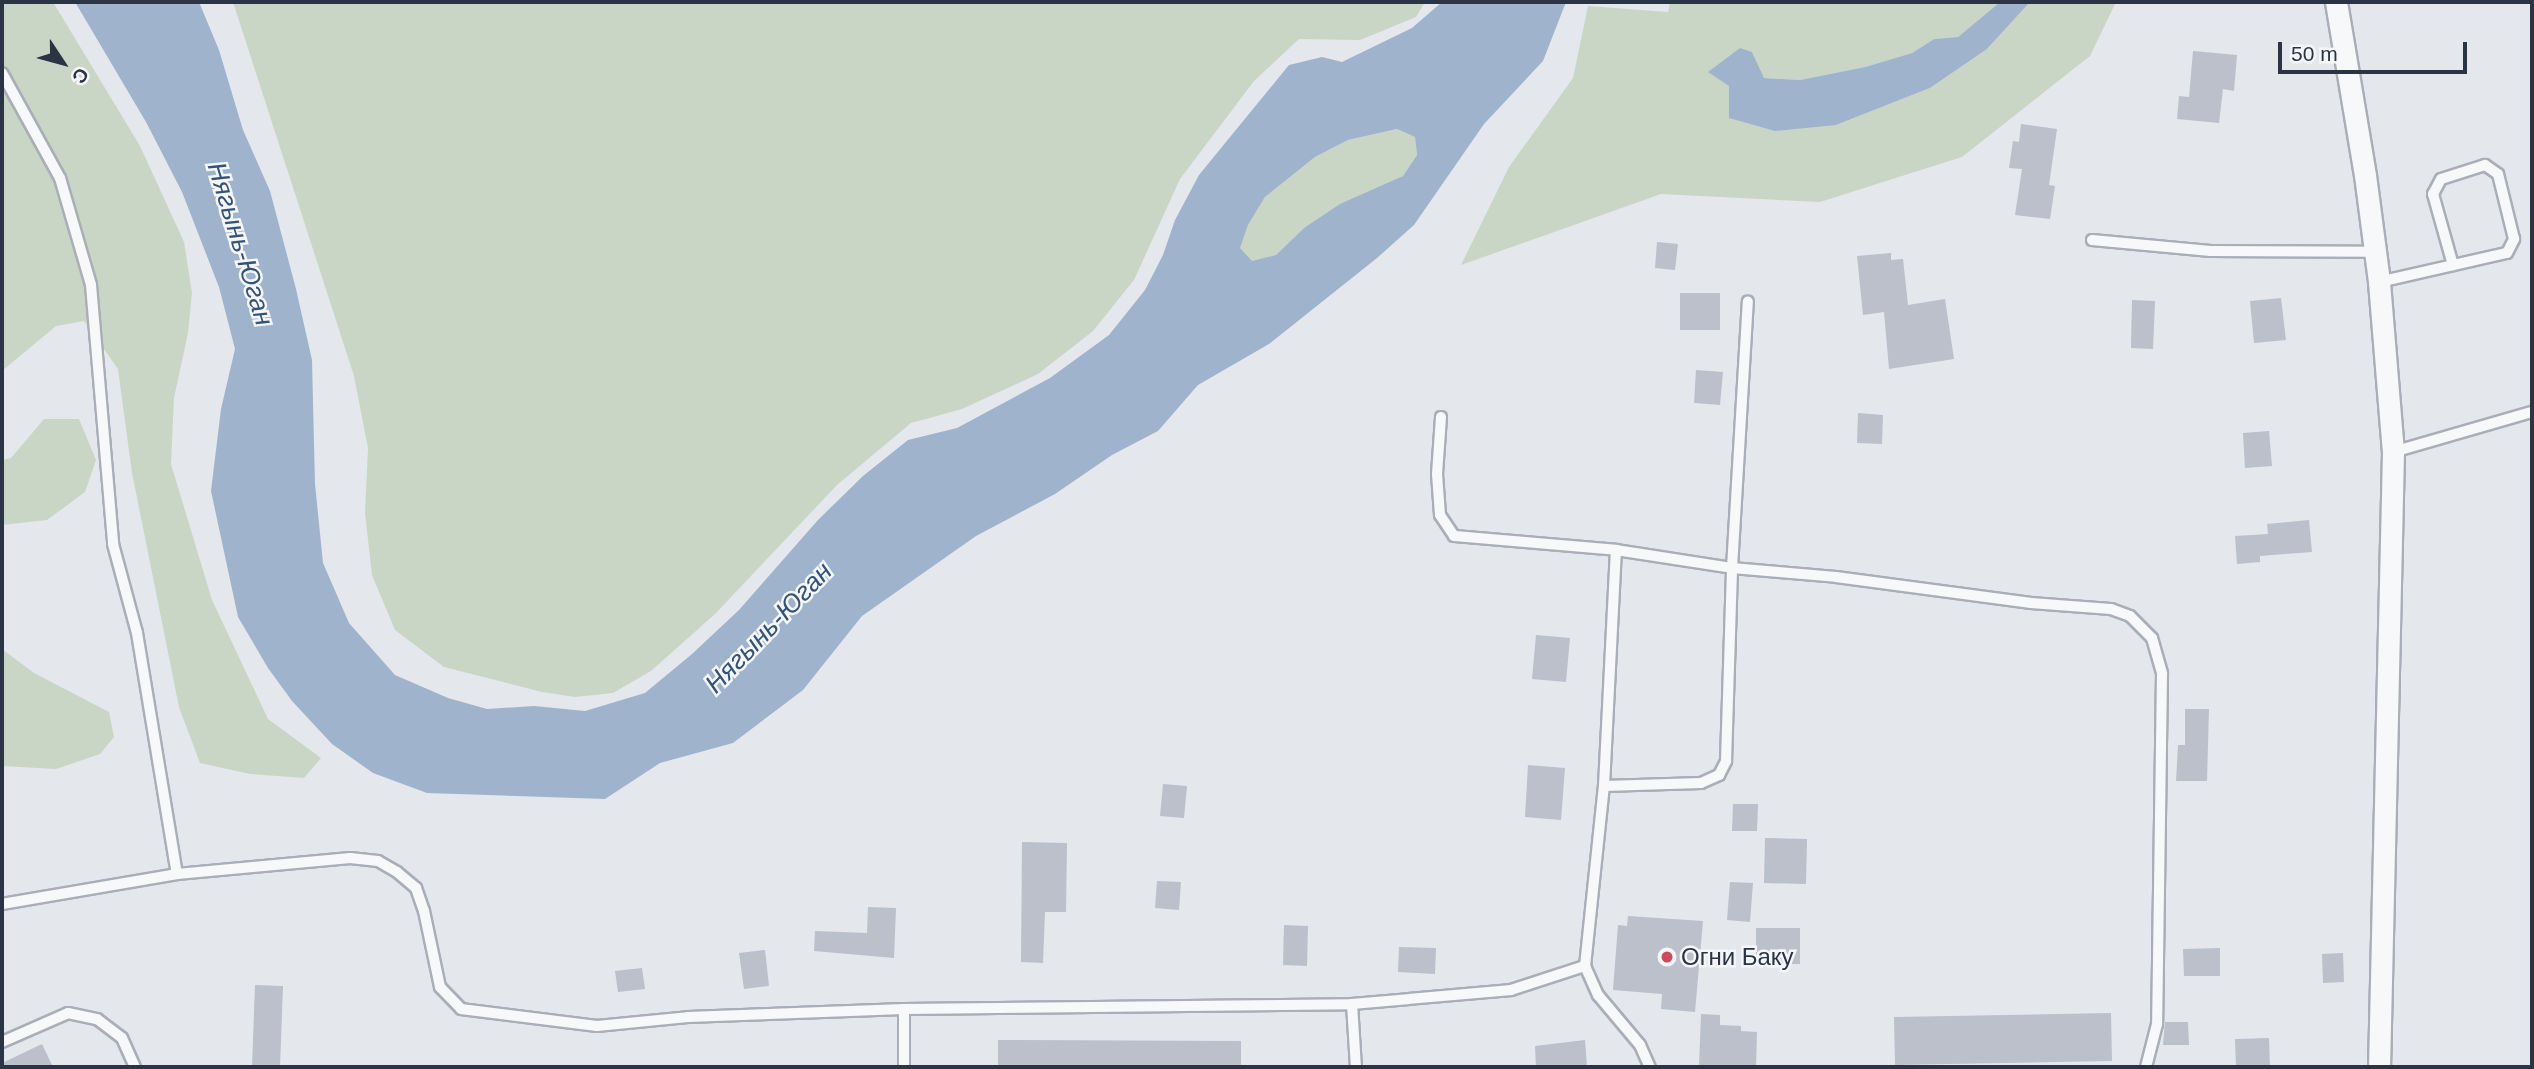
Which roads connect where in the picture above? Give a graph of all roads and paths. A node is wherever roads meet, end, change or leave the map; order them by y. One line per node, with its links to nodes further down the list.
1 (2336, 2): 4 (street)
2 (2, 73): 14 (lane)
3 (2092, 240): 4 (lane)
4 (2375, 252): 6 (street)
5 (2453, 265): 5 (lane); 6 (lane)
6 (2379, 282): 10 (street)
7 (1748, 301): 12 (lane)
8 (2532, 412): 10 (lane)
9 (1441, 417): 11 (lane)
10 (2393, 452): 25 (street)
11 (1616, 550): 12 (lane); 13 (lane)
12 (1732, 568): 13 (lane); 24 (lane)
13 (1604, 786): 16 (lane)
14 (177, 874): 15 (lane); 18 (lane)
15 (2, 904)
16 (1586, 966): 17 (lane); 23 (lane)
17 (1352, 1004): 18 (lane); 22 (lane)
18 (904, 1009): 21 (lane)
19 (2, 1042): 20 (lane)
20 (135, 1067)
21 (904, 1067)
22 (1356, 1067)
23 (1650, 1067)
24 (2146, 1067)
25 (2379, 1067)

